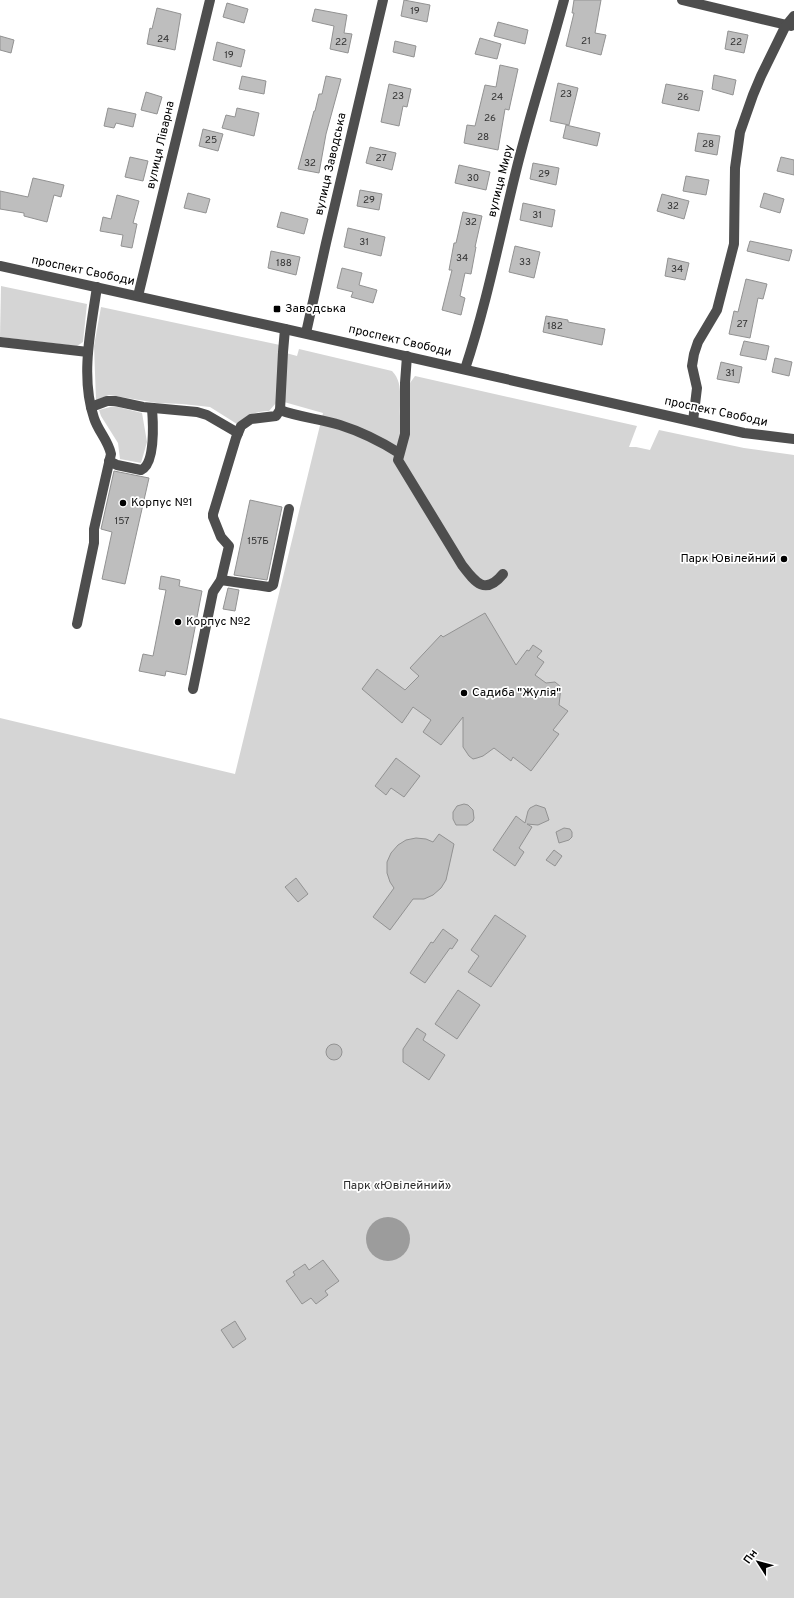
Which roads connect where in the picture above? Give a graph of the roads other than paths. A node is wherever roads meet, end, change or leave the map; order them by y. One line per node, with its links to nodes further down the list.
1 (210, 0): 9 (street, вулиця Ліварна)
2 (383, 0): 11 (street, вулиця Заводська)
3 (564, 0): 15 (street, вулиця Миру)
4 (682, 0): 6 (street)
5 (794, 16): 6 (street)
6 (791, 26): 19 (street)
7 (0, 266): 8 (street, проспект Свободи)
8 (97, 287): 9 (street, проспект Свободи); 13 (street)
9 (138, 296): 10 (street, проспект Свободи)
10 (286, 329): 11 (street, проспект Свободи); 18 (street)
11 (306, 333): 14 (street, проспект Свободи)
12 (0, 342): 13 (street)
13 (88, 352): 16 (street)
14 (407, 356): 15 (street, проспект Свободи); 22 (street)
15 (465, 370): 19 (street, проспект Свободи)
16 (91, 407): 17 (street); 23 (street)
17 (152, 408): 20 (street); 23 (street)
18 (280, 410): 20 (street); 22 (street)
19 (693, 421): 21 (street, проспект Свободи)
20 (238, 432): 26 (street)
21 (794, 439)
22 (399, 453): 25 (street)
23 (109, 461): 27 (street)
24 (289, 509): 26 (street)
25 (503, 574)
26 (221, 580): 28 (street)
27 (77, 624)
28 (193, 689)

